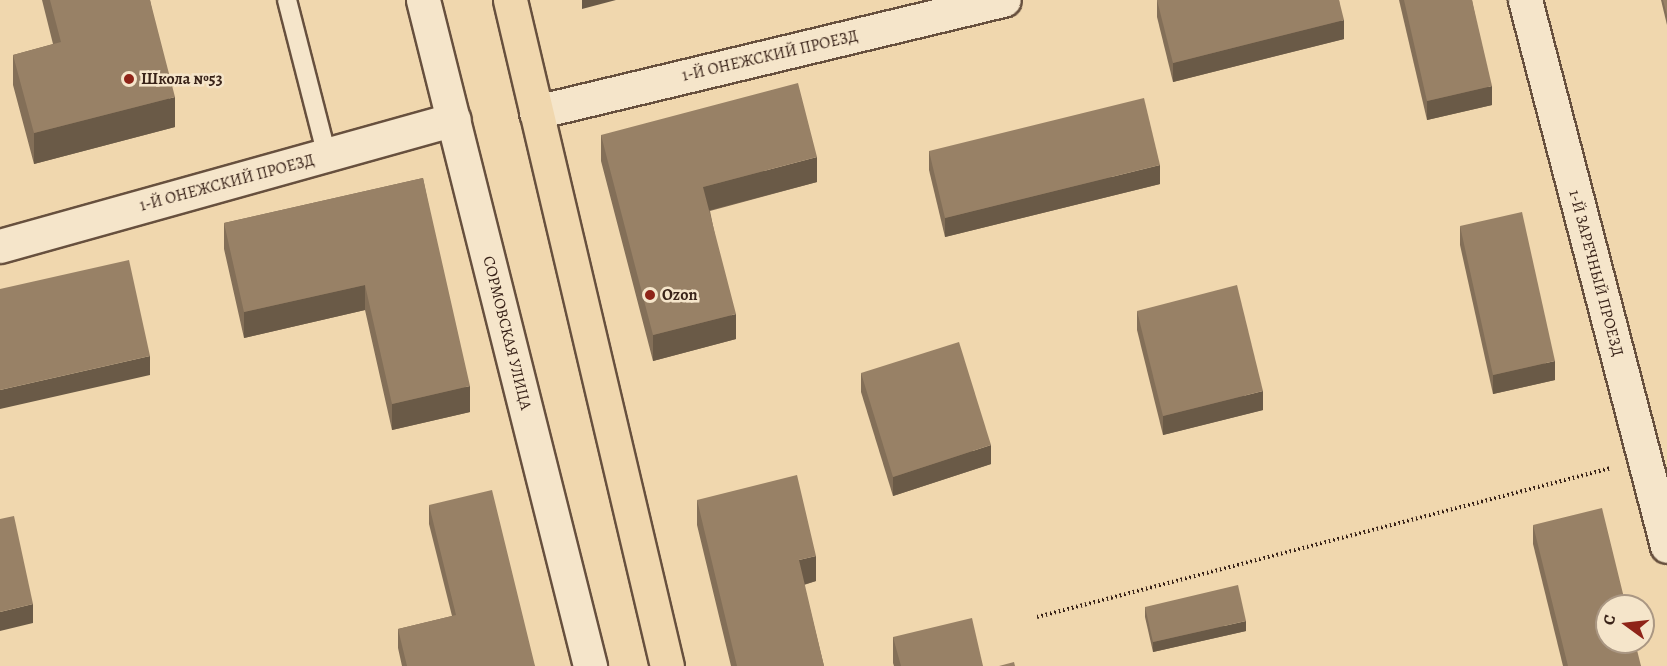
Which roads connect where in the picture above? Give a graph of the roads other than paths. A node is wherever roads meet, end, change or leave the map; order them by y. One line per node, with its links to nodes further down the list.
1 (287, 0): 8 (lane)
2 (423, 0): 7 (street, СОРМОВСКАЯ УЛИЦА)
3 (510, 0): 6 (highway)
4 (1004, 0): 6 (street, 1-Й ОНЕЖСКИЙ ПРОЕЗД)
5 (1525, 0): 10 (street, 1-Й ЗАРЕЧНЫЙ ПРОЕЗД)
6 (536, 112): 12 (highway)
7 (454, 119): 8 (street, 1-Й ОНЕЖСКИЙ ПРОЕЗД); 11 (street, СОРМОВСКАЯ УЛИЦА)
8 (327, 156): 9 (street, 1-Й ОНЕЖСКИЙ ПРОЕЗД)
9 (0, 246)
10 (1667, 546)
11 (590, 666)
12 (667, 666)

